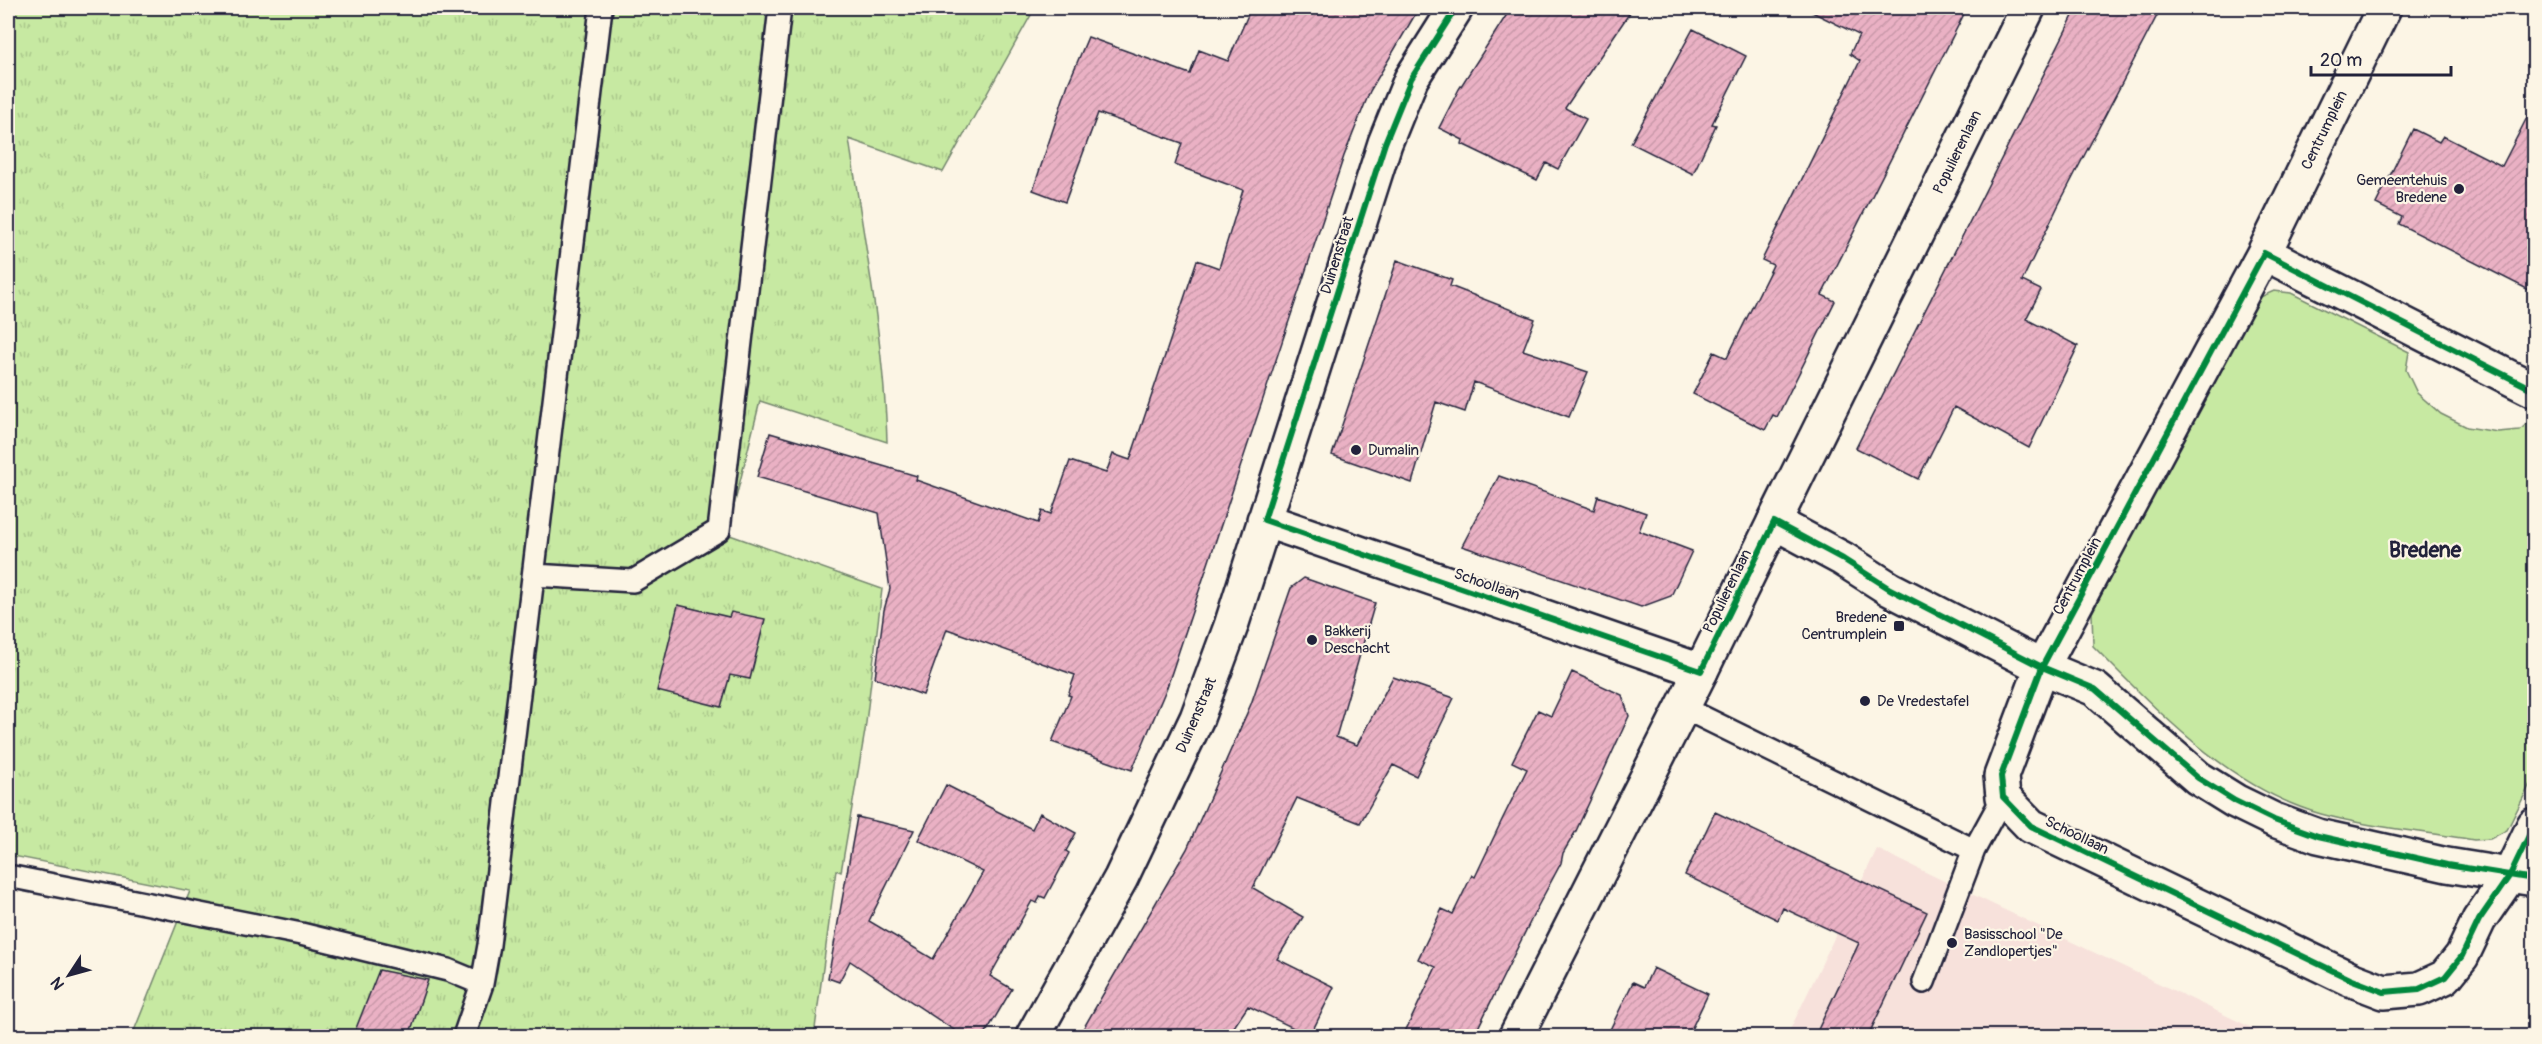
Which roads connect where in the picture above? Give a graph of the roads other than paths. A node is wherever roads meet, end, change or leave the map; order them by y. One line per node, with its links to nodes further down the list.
1 (601, 8): 10 (lane)
2 (780, 8): 10 (lane)
3 (1456, 8): 8 (street, Duinenstraat)
4 (2028, 8): 9 (street, Populierenlaan)
5 (2384, 8): 6 (street, Centrumplein)
6 (2264, 252): 7 (street); 11 (street, Centrumplein)
7 (2535, 390)
8 (1264, 520): 12 (street, Schoollaan); 22 (street, Duinenstraat)
9 (1774, 522): 11 (street); 12 (street, Populierenlaan)
10 (534, 574): 20 (lane)
11 (2042, 667): 14 (street); 18 (street)
12 (1701, 671): 13 (street, Populierenlaan)
13 (1684, 708): 16 (lane); 23 (street, Populierenlaan)
14 (2003, 797): 16 (lane); 18 (street, Schoollaan)
15 (2535, 825): 18 (street)
16 (1974, 850): 19 (lane)
17 (8, 876): 20 (lane)
18 (2522, 877)
19 (1924, 982)
20 (482, 984): 21 (lane)
21 (464, 1036)
22 (1033, 1036)
23 (1516, 1036)

